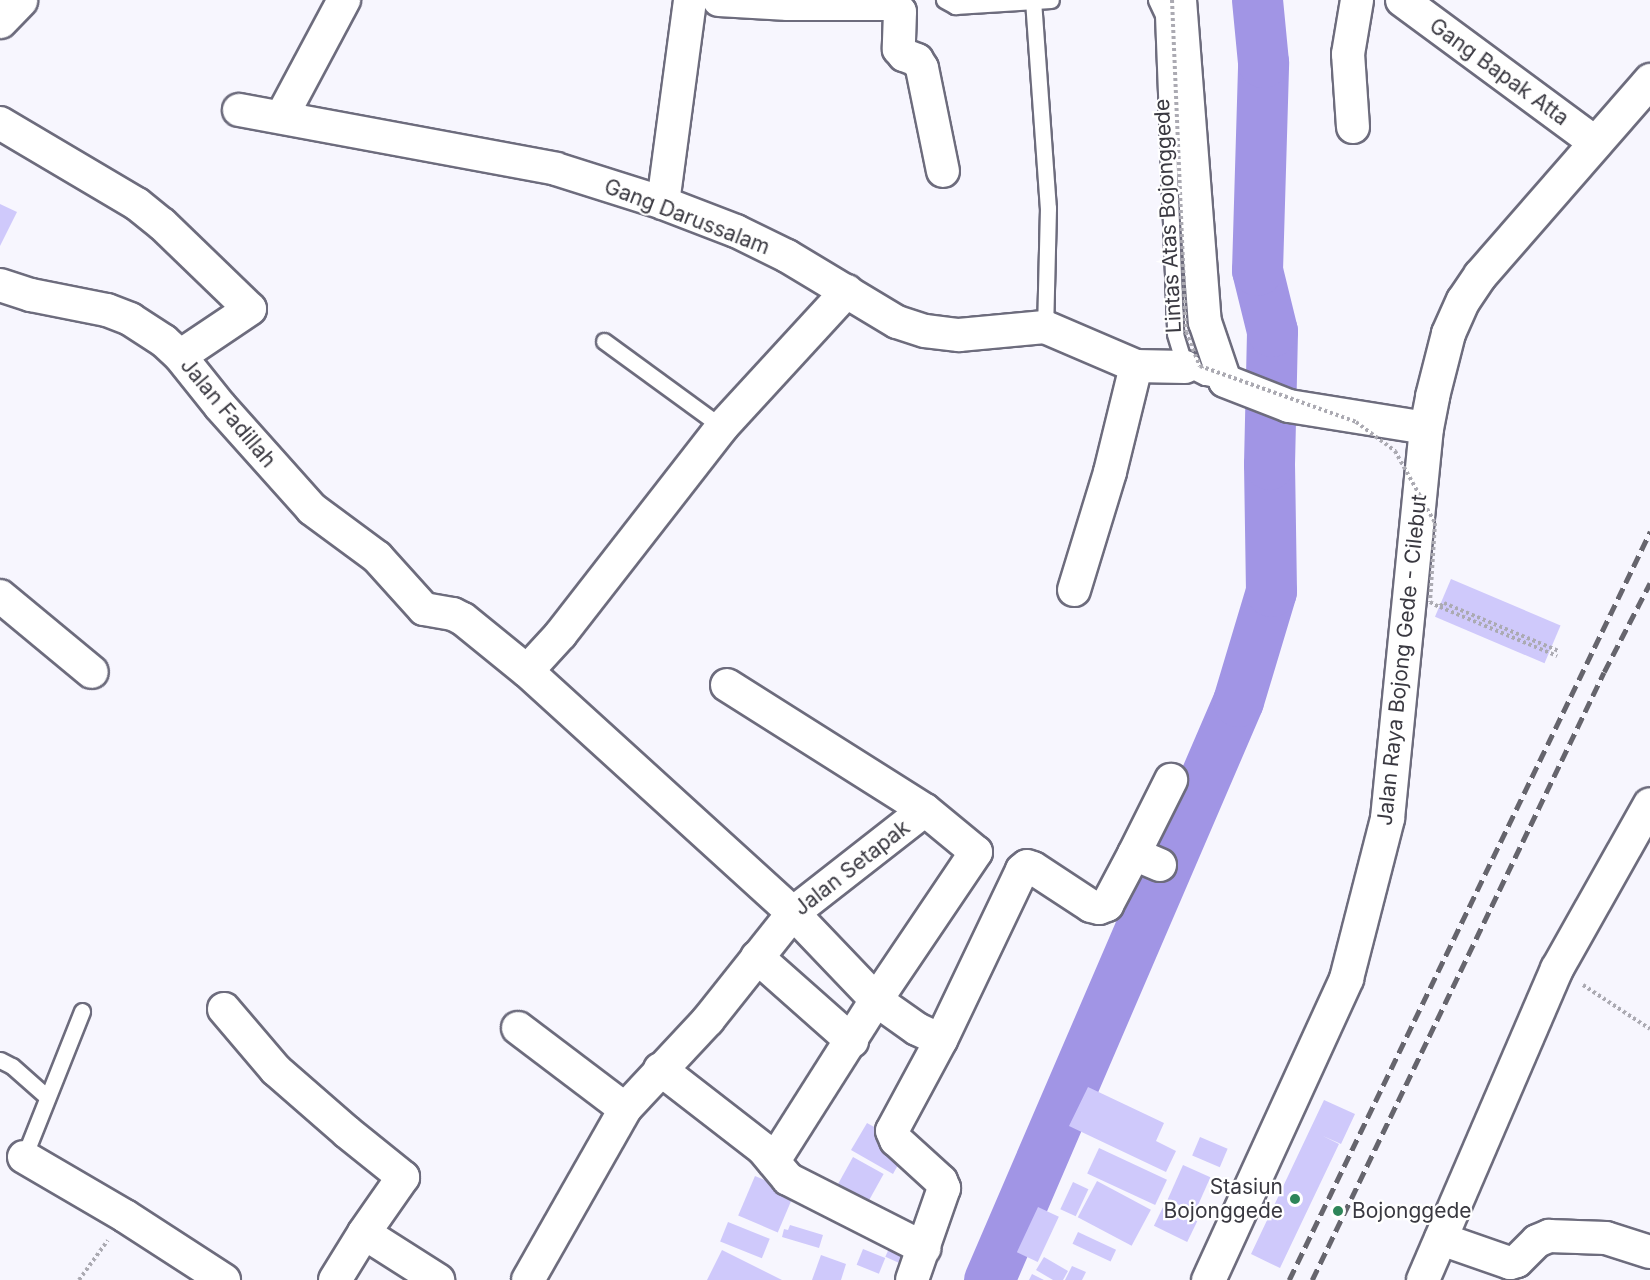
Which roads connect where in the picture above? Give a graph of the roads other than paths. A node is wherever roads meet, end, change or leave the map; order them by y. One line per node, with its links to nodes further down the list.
1 (20, 0): 12 (main road)
2 (344, 0): 15 (street)
3 (690, 0): 20 (street)
4 (719, 0): 19 (street)
5 (944, 0): 11 (lane)
6 (1051, 0): 11 (lane)
7 (1156, 0): 27 (lane)
8 (1180, 0): 28 (street)
9 (1357, 0): 17 (street)
10 (1402, 0): 18 (street, Gang Bapak Atta)
11 (1033, 1): 23 (lane)
12 (0, 21)
13 (1650, 80): 18 (main road, Jalan Raya Bojong Gede - Cilebut)
14 (239, 110): 15 (street, Gang Darussalam)
15 (282, 116): 20 (street, Gang Darussalam)
16 (0, 123): 25 (street)
17 (1353, 127)
18 (1596, 143): 30 (main road, Jalan Raya Bojong Gede - Cilebut)
19 (943, 171)
20 (663, 203): 22 (street, Gang Darussalam)
21 (0, 285): 25 (street, Jalan Fadillah)
22 (847, 291): 23 (street, Gang Darussalam); 29 (street)
23 (1046, 327): 26 (street, Gang Darussalam)
24 (604, 341): 29 (lane)
25 (180, 356): 33 (street, Jalan Fadillah)
26 (1136, 366): 27 (street, Gang Darussalam); 31 (street)
27 (1185, 367): 28 (lane)
28 (1232, 384): 30 (street)
29 (722, 427): 33 (street)
30 (1426, 428): 64 (main road, Jalan Raya Bojong Gede - Cilebut)
31 (1074, 590)
32 (0, 596): 34 (street)
33 (527, 671): 41 (street)
34 (92, 672)
35 (727, 685): 38 (street)
36 (1171, 780): 40 (street)
37 (1650, 804): 56 (street)
38 (926, 810): 39 (street, Jalan Setapak); 41 (street, Jalan Setapak)
39 (976, 852): 40 (street, Jalan Setapak); 43 (street)
40 (1018, 881): 47 (street)
41 (793, 913): 42 (street, Jalan Setapak); 43 (street)
42 (757, 957): 48 (street); 50 (street, Jalan Setapak)
43 (876, 1000): 47 (street); 48 (street)
44 (224, 1009): 55 (street)
45 (82, 1011): 51 (lane)
46 (518, 1028): 52 (street)
47 (941, 1040): 57 (street)
48 (852, 1041): 54 (street)
49 (0, 1060): 51 (lane)
50 (660, 1069): 52 (street, Jalan Setapak); 54 (street)
51 (46, 1096): 53 (lane)
52 (625, 1109): 62 (street, Jalan Setapak)
53 (24, 1157): 59 (street)
54 (774, 1161): 57 (street)
55 (364, 1233): 60 (street); 61 (street)
56 (1441, 1239): 58 (street); 65 (street)
57 (924, 1248): 63 (street)
58 (1650, 1252)
59 (224, 1280)
60 (335, 1280)
61 (438, 1280)
62 (528, 1280)
63 (912, 1280)
64 (1208, 1280)
65 (1423, 1280)

